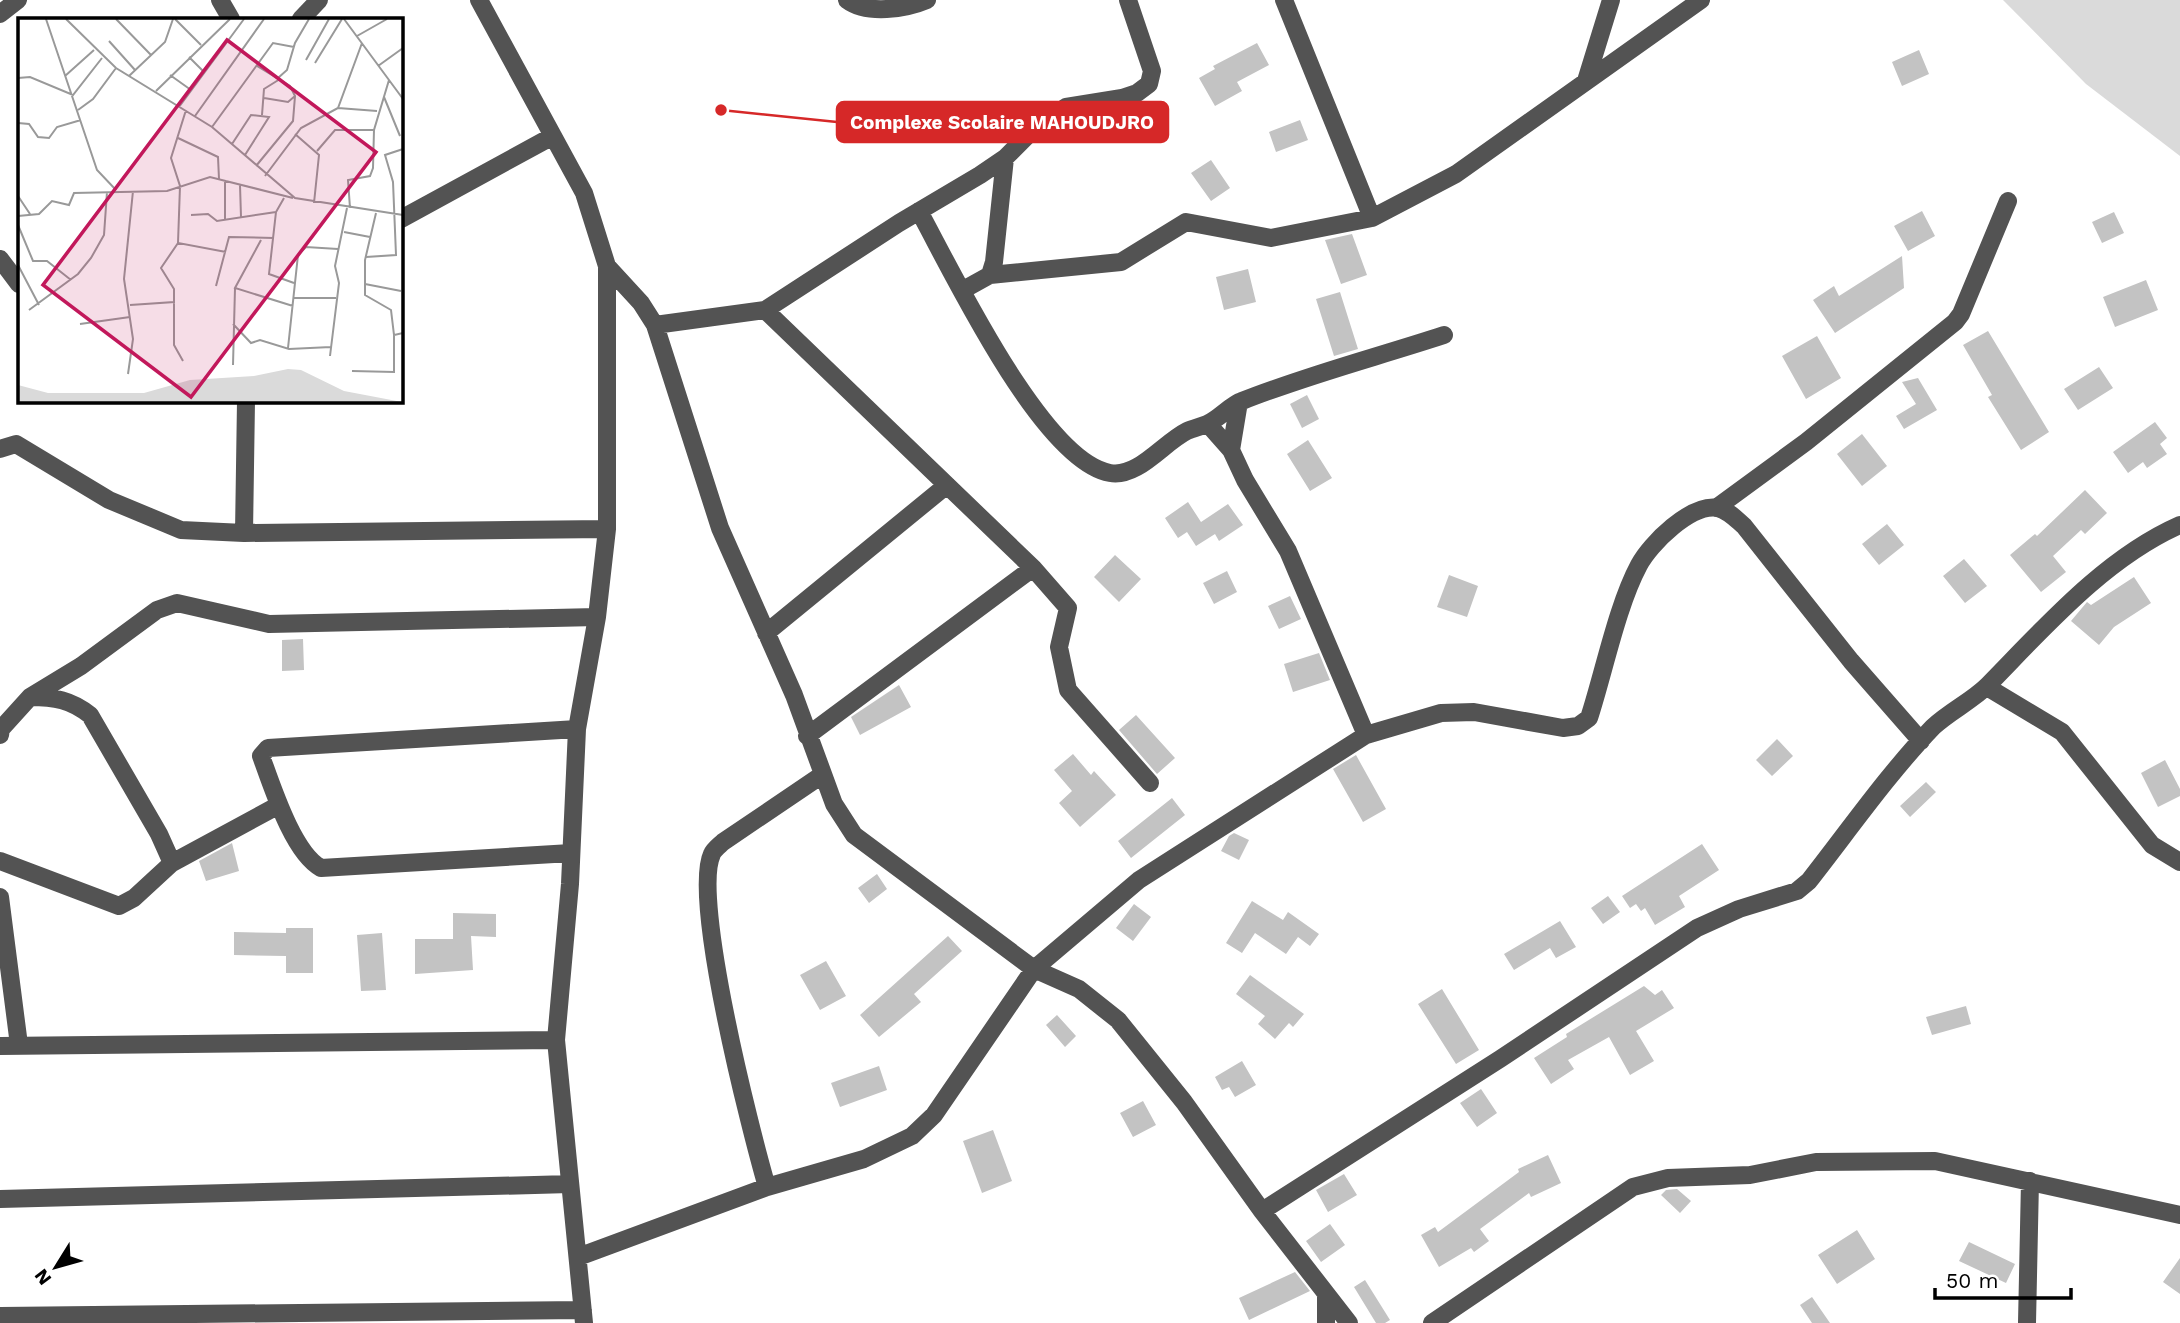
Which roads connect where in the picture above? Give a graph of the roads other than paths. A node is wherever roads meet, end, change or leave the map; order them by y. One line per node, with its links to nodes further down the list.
1 (18, 0): 11 (street)
2 (220, 0): 12 (street)
3 (319, 0): 13 (street)
4 (479, 0): 15 (street)
5 (847, 0): 6 (street)
6 (927, 0)
7 (1128, 0): 16 (street)
8 (1284, 0): 20 (street)
9 (1611, 0): 14 (street)
10 (1701, 0): 14 (street)
11 (0, 14)
12 (230, 18)
13 (302, 18)
14 (1586, 81): 20 (street)
15 (554, 136): 19 (street); 22 (street)
16 (1006, 158): 18 (street); 23 (street)
17 (2008, 201): 35 (street)
18 (919, 211): 25 (street); 26 (street)
19 (402, 218)
20 (1372, 218): 23 (street)
21 (0, 259): 24 (street)
22 (607, 267): 27 (street); 37 (street)
23 (990, 275): 25 (street)
24 (18, 283)
25 (963, 290): 31 (street)
26 (765, 310): 27 (street); 34 (street)
27 (655, 325): 41 (street)
28 (1444, 335): 30 (street)
29 (246, 402): 38 (street)
30 (1239, 402): 31 (street); 33 (street)
31 (1208, 424): 33 (street)
32 (0, 449): 38 (street)
33 (1231, 450): 46 (street)
34 (947, 485): 39 (street); 41 (street)
35 (1716, 508): 46 (street); 48 (street)
36 (2180, 525): 42 (street)
37 (607, 529): 38 (street); 40 (street)
38 (244, 533)
39 (1033, 568): 47 (street); 50 (street)
40 (597, 617): 43 (street); 44 (street)
41 (766, 633): 47 (street)
42 (1987, 687): 48 (street); 54 (street)
43 (30, 697): 45 (street); 55 (street)
44 (577, 729): 51 (street); 52 (street)
45 (0, 734)
46 (1366, 735): 57 (street)
47 (807, 736): 49 (street)
48 (1921, 741): 65 (street)
49 (822, 775): 57 (street); 63 (street)
50 (1150, 783)
51 (279, 805): 52 (street); 55 (street)
52 (571, 853): 58 (street)
53 (0, 861): 55 (street)
54 (2180, 862)
55 (172, 863)
56 (0, 897): 59 (street)
57 (1034, 969): 63 (street); 65 (street)
58 (556, 1040): 59 (street); 62 (street)
59 (19, 1045): 60 (street)
60 (0, 1046)
61 (2030, 1181): 66 (street); 76 (street); 77 (street)
62 (570, 1184): 64 (street); 67 (street)
63 (767, 1187): 67 (street)
64 (0, 1199)
65 (1262, 1211): 68 (street)
66 (2180, 1215)
67 (578, 1257): 70 (street)
68 (1326, 1294): 74 (street); 75 (street)
69 (0, 1316): 73 (street)
70 (583, 1316): 71 (street)
71 (438, 1318): 72 (street)
72 (281, 1319): 73 (street)
73 (122, 1320)
74 (1326, 1323)
75 (1349, 1323)
76 (1432, 1323)
77 (2027, 1323)

